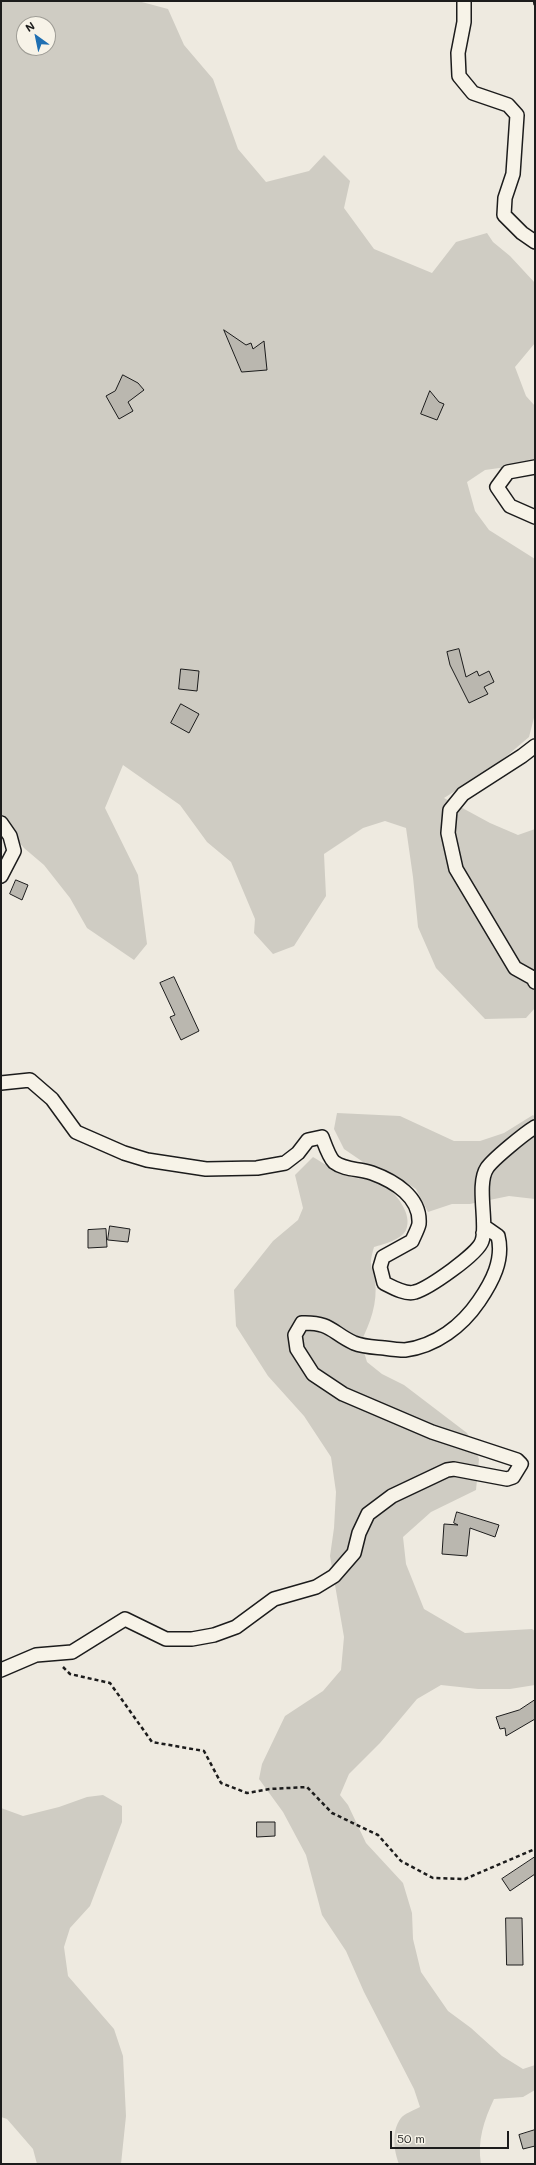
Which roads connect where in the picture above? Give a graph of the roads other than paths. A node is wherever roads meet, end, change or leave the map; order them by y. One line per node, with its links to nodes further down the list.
1 (464, 1): 2 (street)
2 (535, 242)
3 (535, 467): 4 (street)
4 (535, 517)
5 (535, 746): 8 (street)
6 (1, 823): 7 (street)
7 (1, 876)
8 (535, 982)
9 (1, 1083): 11 (street)
10 (535, 1127): 11 (street)
11 (483, 1233): 12 (street)
12 (1, 1670)

